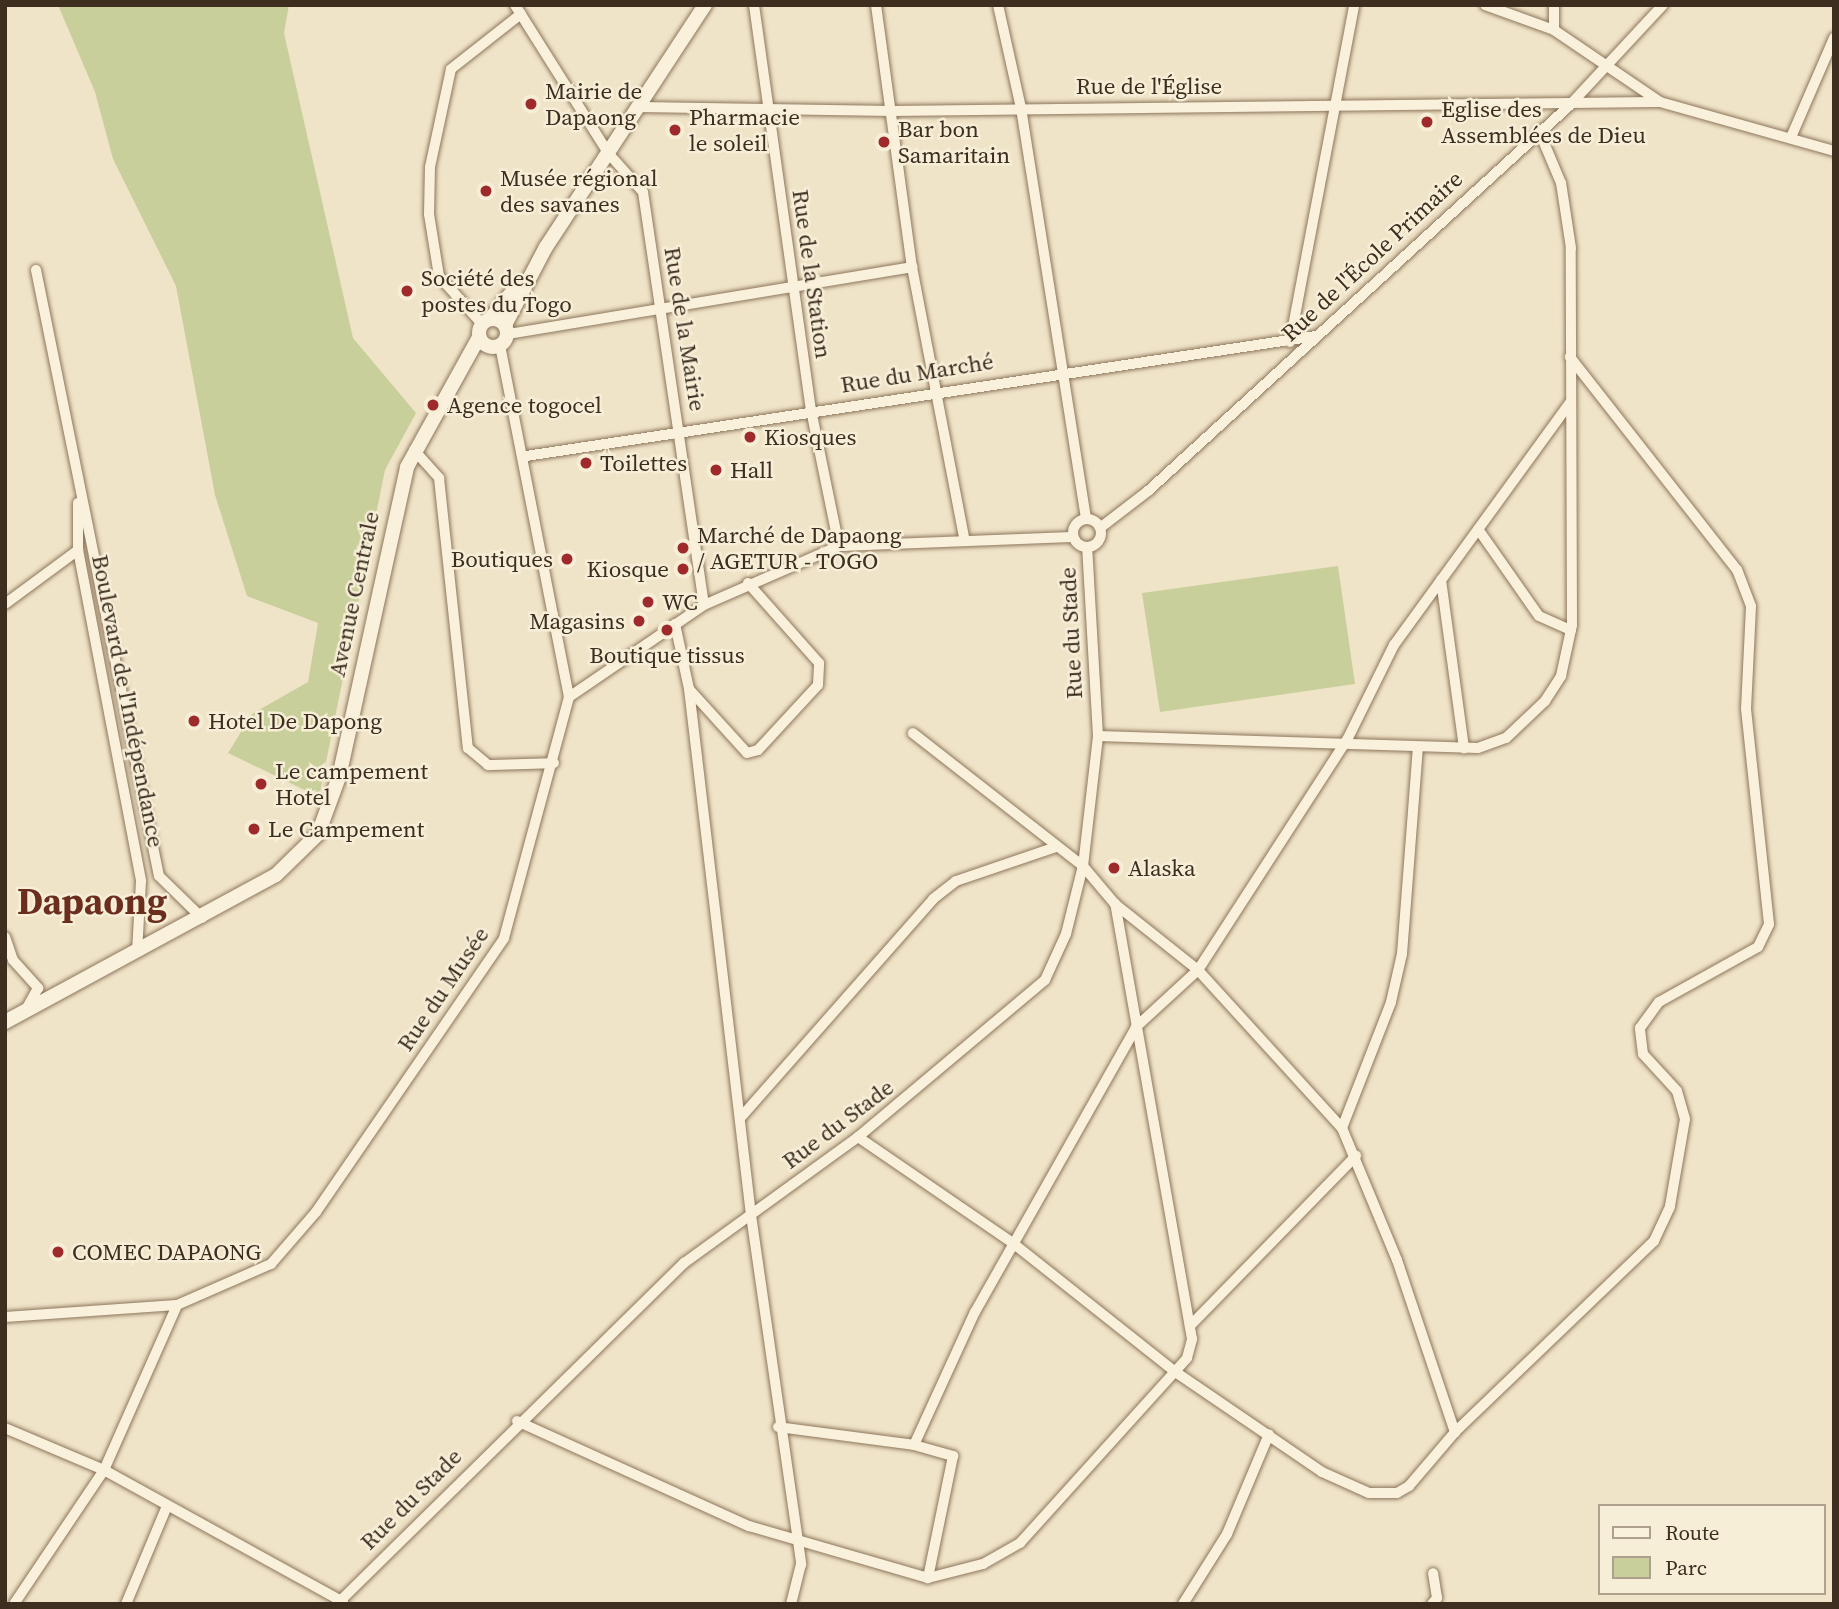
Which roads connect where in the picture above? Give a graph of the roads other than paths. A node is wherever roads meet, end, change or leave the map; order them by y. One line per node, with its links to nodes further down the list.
1 (705, 5): 16 (main road, Avenue Centrale)
2 (754, 5): 18 (street, Rue de la Station)
3 (876, 5): 19 (street)
4 (998, 5): 17 (street)
5 (1354, 5): 14 (street)
6 (1485, 5): 10 (street)
7 (1554, 5): 10 (street)
8 (1663, 5): 12 (street, Rue de l'École Primaire)
9 (520, 8): 23 (street, Rue de la Mairie); 29 (street)
10 (1554, 30): 12 (street)
11 (1834, 38): 21 (street)
12 (1603, 66): 13 (street); 15 (street, Rue de l'École Primaire)
13 (1660, 102): 15 (street, Rue de l'Église); 21 (street)
14 (1338, 106): 15 (street, Rue de l'Église); 17 (street, Rue de l'Église); 32 (street)
15 (1569, 106): 20 (street, Rue de l'École Primaire)
16 (639, 107): 18 (street, Rue de l'Église); 23 (main road, Avenue Centrale)
17 (1021, 108): 19 (street, Rue de l'Église); 34 (street)
18 (767, 111): 19 (street, Rue de l'Église); 27 (street, Rue de la Station)
19 (892, 111): 25 (street)
20 (1539, 131): 30 (street, Rue de l'École Primaire); 33 (street)
21 (1792, 135): 22 (street)
22 (1834, 150)
23 (608, 154): 24 (main road, Avenue Centrale); 28 (street, Rue de la Mairie)
24 (535, 265): 29 (main road, Avenue Centrale); 31 (main road, Avenue Centrale)
25 (912, 267): 27 (street); 36 (street)
26 (36, 270): 42 (street, Boulevard de l'Indépendance)
27 (793, 286): 28 (street); 38 (street, Rue de la Station)
28 (660, 308): 31 (street); 39 (street, Rue de la Mairie)
29 (484, 326): 31 (main road); 31 (main road); 35 (main road, Avenue Centrale)
30 (1316, 336): 32 (street, Rue du Marché); 44 (street, Rue de l'École Primaire)
31 (500, 338): 35 (main road, Avenue Centrale); 41 (street, Rue du Musée)
32 (1290, 342): 34 (street, Rue du Marché)
33 (1570, 357): 37 (street); 90 (street)
34 (1060, 373): 36 (street, Rue du Marché); 43 (street)
35 (451, 382): 40 (main road, Avenue Centrale)
36 (937, 390): 38 (street, Rue du Marché); 46 (street)
37 (1570, 403): 45 (street); 58 (street)
38 (811, 410): 39 (street, Rue du Marché); 48 (street, Rue de la Station)
39 (680, 434): 41 (street, Rue du Marché); 54 (street, Rue de la Mairie)
40 (414, 450): 66 (street); 70 (main road, Avenue Centrale)
41 (526, 456): 60 (street, Rue du Musée)
42 (78, 500): 50 (street, Boulevard de l'Indépendance); 55 (street, Boulevard de l'Indépendance)
43 (1086, 519): 44 (street); 47 (street)
44 (1100, 528): 49 (street)
45 (1478, 529): 51 (street); 58 (street)
46 (964, 537): 47 (street); 48 (street)
47 (1073, 537): 49 (street)
48 (839, 546): 52 (street)
49 (1087, 547): 62 (street, Rue du Stade)
50 (78, 550): 53 (street); 56 (street, Boulevard de l'Indépendance)
51 (1441, 580): 63 (street); 65 (street)
52 (748, 583): 54 (street); 59 (street)
53 (5, 604)
54 (704, 605): 57 (street)
55 (107, 611): 56 (street); 70 (street, Boulevard de l'Indépendance)
56 (90, 614): 72 (street, Boulevard de l'Indépendance)
57 (675, 624): 59 (street); 60 (street)
58 (1571, 630): 65 (street)
59 (690, 689): 77 (street)
60 (569, 697): 66 (street, Rue du Musée)
61 (913, 733): 67 (street)
62 (1098, 736): 63 (street); 68 (street, Rue du Stade)
63 (1347, 740): 64 (street); 73 (street)
64 (1418, 748): 65 (street); 78 (street)
65 (1464, 748)
66 (554, 763): 83 (street, Rue du Musée)
67 (1056, 847): 68 (street); 77 (street)
68 (1083, 866): 69 (street); 79 (street, Rue du Stade)
69 (1115, 904): 73 (street); 76 (street)
70 (202, 918): 72 (main road, Avenue Centrale)
71 (5, 937): 74 (street)
72 (137, 952): 74 (main road, Avenue Centrale)
73 (1198, 970): 76 (street); 78 (street)
74 (24, 1013): 75 (main road, Avenue Centrale)
75 (5, 1022)
76 (1136, 1027): 82 (street); 85 (street)
77 (743, 1116): 81 (street)
78 (1342, 1128): 80 (street)
79 (858, 1137): 81 (street, Rue du Stade); 82 (street)
80 (1356, 1156): 85 (street); 90 (street)
81 (751, 1215): 87 (street, Rue du Stade); 88 (street)
82 (1014, 1244): 86 (street); 92 (street)
83 (177, 1305): 84 (street, Rue du Musée); 93 (street)
84 (5, 1317)
85 (1190, 1326): 86 (street)
86 (1174, 1371): 91 (street); 97 (street)
87 (517, 1421): 95 (street); 98 (street, Rue du Stade)
88 (778, 1427): 92 (street); 95 (street)
89 (5, 1428): 93 (street)
90 (1455, 1432): 91 (street)
91 (1269, 1434): 102 (street)
92 (914, 1445): 97 (street)
93 (104, 1470): 94 (street); 99 (street)
94 (167, 1506): 98 (street); 100 (street)
95 (795, 1541): 97 (street); 101 (street)
96 (1433, 1573): 103 (street)
97 (928, 1578)
98 (341, 1602)
99 (14, 1604)
100 (126, 1604)
101 (791, 1604)
102 (1183, 1604)
103 (1432, 1604)

